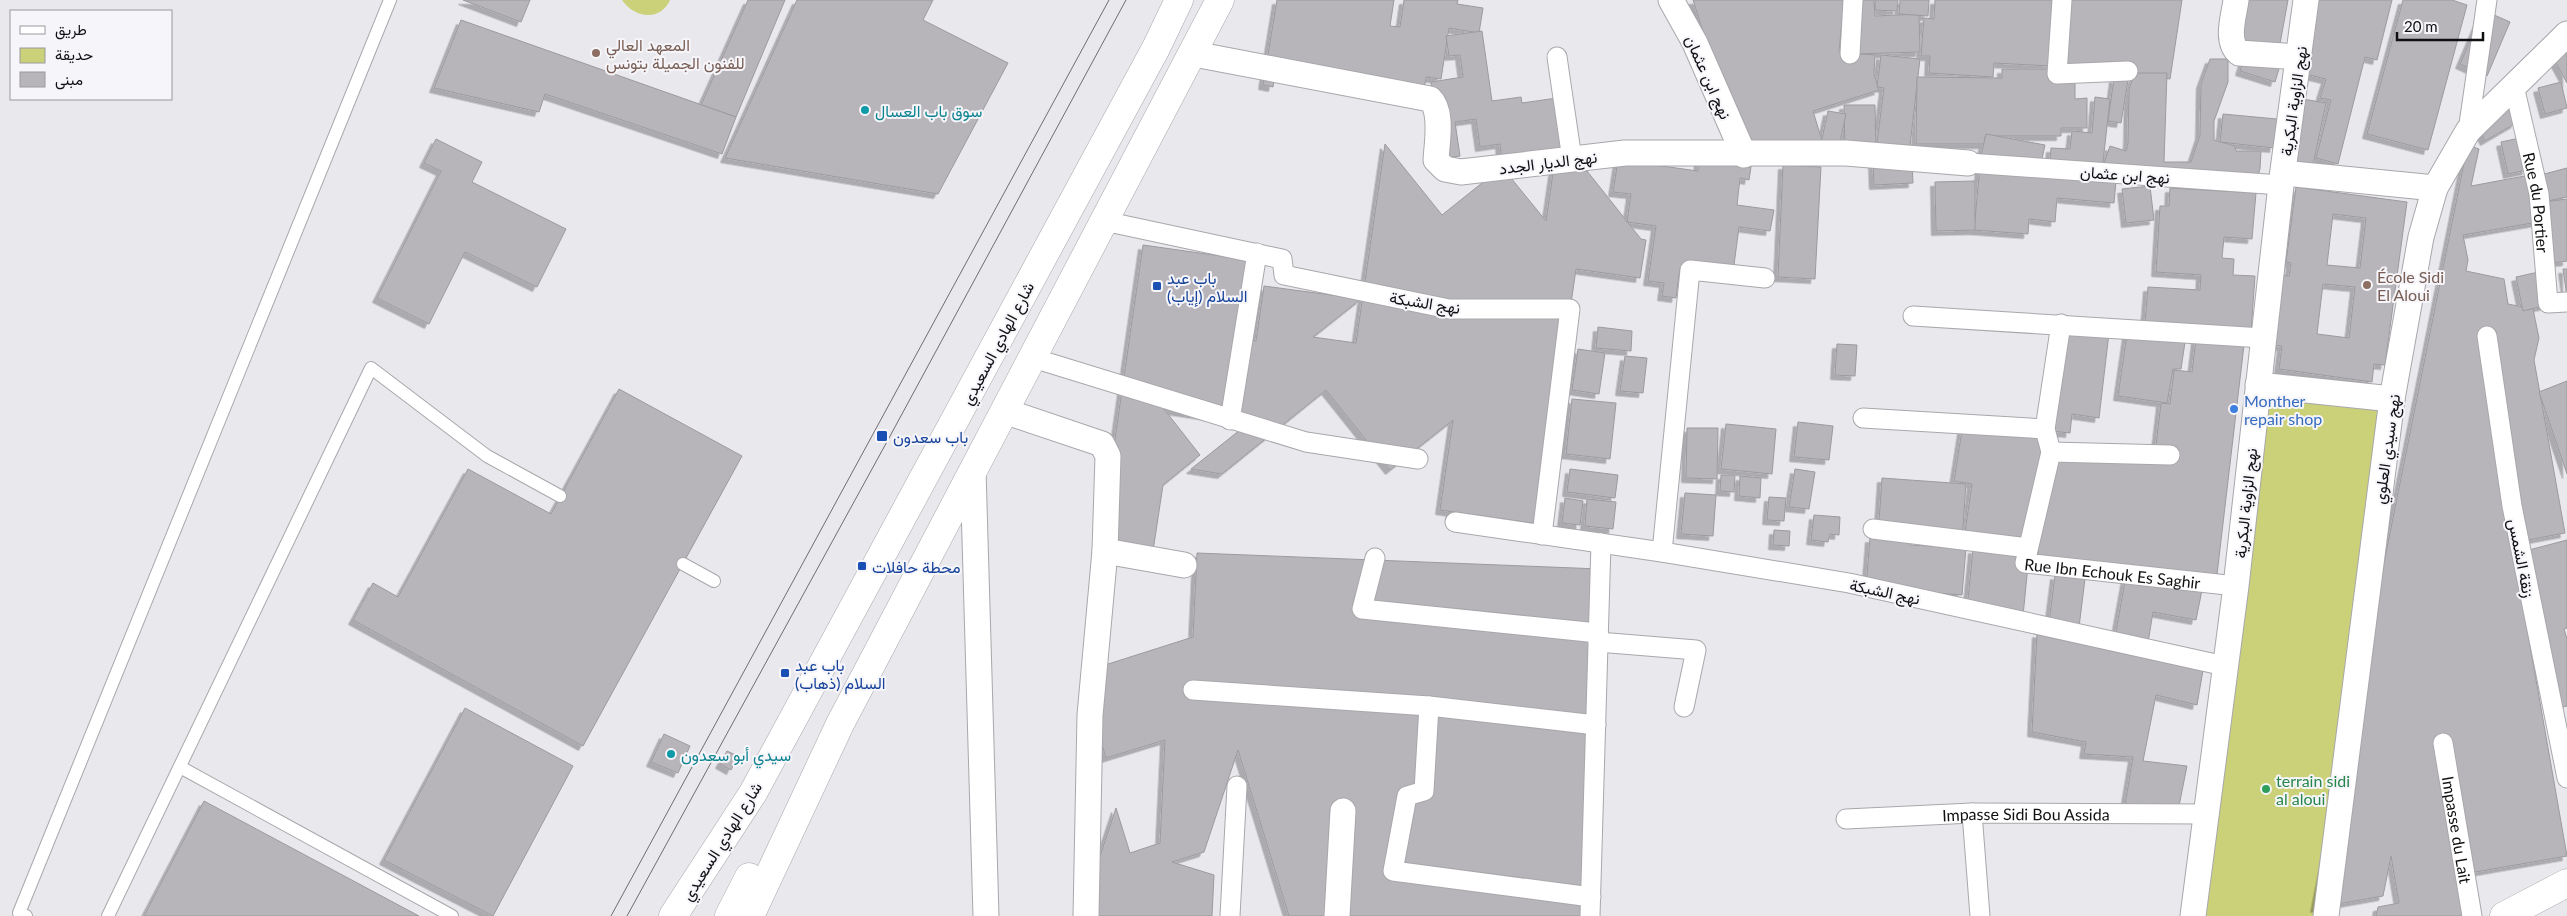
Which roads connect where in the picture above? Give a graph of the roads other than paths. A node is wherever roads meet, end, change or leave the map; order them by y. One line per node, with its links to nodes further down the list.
1 (390, 0): 73 (lane)
2 (1179, 0): 66 (main road, شارع الهادي السعيدي)
3 (1220, 0): 11 (main road)
4 (1671, 0): 18 (street, نهج ابن عثمان)
5 (1853, 0): 12 (street)
6 (2062, 0): 15 (street)
7 (2236, 0): 14 (street)
8 (2306, 0): 14 (street, نهج الزاوية البكرية)
9 (2487, 0): 17 (street)
10 (2567, 34): 16 (street, نهج سيدي العلوي)
11 (1194, 54): 19 (street, نهج الديار الجدد); 23 (main road)
12 (1850, 54)
13 (1557, 57): 19 (street)
14 (2298, 58): 21 (street, نهج الزاوية البكرية)
15 (2128, 71)
16 (2514, 86): 17 (street, نهج سيدي العلوي); 26 (street, Rue du Portier)
17 (2468, 131): 22 (street, نهج سيدي العلوي)
18 (1744, 155): 19 (street, نهج الديار الجدد); 20 (street, نهج الديار الجدد)
19 (1572, 159)
20 (1968, 162): 21 (street, نهج ابن عثمان)
21 (2282, 179): 22 (street); 30 (street, نهج الزاوية البكرية)
22 (2435, 188): 33 (street, نهج سيدي العلوي)
23 (1104, 221): 24 (street, نهج الشبكة); 31 (main road)
24 (1257, 253): 36 (street); 45 (street, نهج الشبكة)
25 (1765, 278): 49 (street)
26 (2567, 302)
27 (1913, 316): 28 (street)
28 (2061, 324): 30 (street); 37 (street, Rue Ibn Echouk Es Saghir)
29 (2487, 336): 64 (street, زنقة الشمس)
30 (2263, 338): 32 (street, نهج الزاوية البكرية)
31 (1034, 358): 34 (main road); 36 (street)
32 (2258, 385): 33 (street); 54 (street, نهج الزاوية البكرية)
33 (2392, 399): 87 (street, نهج سيدي العلوي)
34 (1004, 411): 41 (main road); 48 (street)
35 (1863, 418): 37 (street)
36 (1230, 420): 40 (street)
37 (2045, 429): 38 (street, Rue Ibn Echouk Es Saghir)
38 (2051, 452): 39 (street); 47 (street, Rue Ibn Echouk Es Saghir)
39 (2170, 455)
40 (1418, 459)
41 (973, 470): 60 (main road); 80 (street)
42 (560, 496): 63 (lane)
43 (1455, 522): 45 (street, نهج الشبكة)
44 (1873, 529): 47 (street)
45 (1542, 535): 46 (street, نهج الشبكة)
46 (1601, 543): 49 (street, نهج الشبكة); 55 (street)
47 (2028, 548): 54 (street, Rue Ibn Echouk Es Saghir)
48 (1105, 552): 52 (street); 81 (street)
49 (1662, 552): 56 (street, نهج الشبكة)
50 (1375, 558): 55 (street)
51 (683, 564): 53 (lane)
52 (1184, 565)
53 (714, 581)
54 (2236, 586): 56 (street, نهج الزاوية البكرية)
55 (1598, 638): 59 (street); 61 (street)
56 (2225, 666): 69 (street, نهج الزاوية البكرية)
57 (1193, 690): 58 (street)
58 (1429, 706): 61 (street); 72 (street)
59 (1684, 707)
60 (840, 724): 78 (main road); 79 (main road)
61 (1596, 724): 72 (street)
62 (2443, 743): 88 (street, Impasse du Lait)
63 (180, 767): 74 (lane); 75 (lane)
64 (2567, 778)
65 (1237, 786): 82 (street)
66 (753, 793): 76 (main road, شارع الهادي السعيدي); 77 (main road)
67 (1343, 811): 83 (street)
68 (1972, 813): 69 (street, Impasse Sidi Bou Assida); 70 (street, Impasse Sidi Bou Assida); 85 (street)
69 (2206, 814): 86 (street, نهج الزاوية البكرية)
70 (1846, 819)
71 (2567, 883): 89 (main road)
72 (1591, 897): 84 (street)
73 (26, 916)
74 (108, 916)
75 (452, 916)
76 (673, 916)
77 (696, 916)
78 (729, 916)
79 (750, 916)
80 (986, 916)
81 (1086, 916)
82 (1230, 916)
83 (1337, 916)
84 (1590, 916)
85 (1980, 916)
86 (2193, 916)
87 (2326, 916)
88 (2472, 916)
89 (2504, 916)

